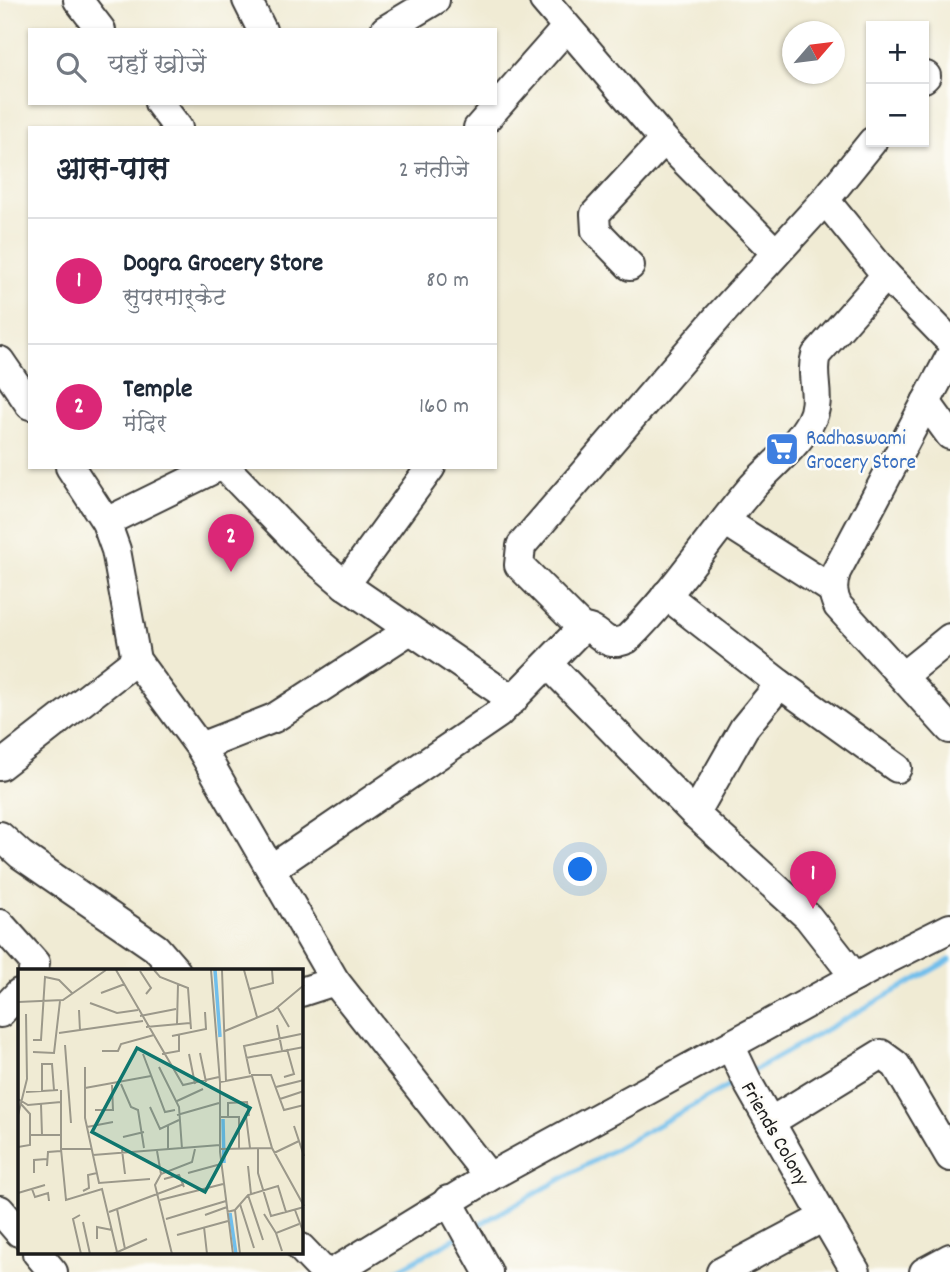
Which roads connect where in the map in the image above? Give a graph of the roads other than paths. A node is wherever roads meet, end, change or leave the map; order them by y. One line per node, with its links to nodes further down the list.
1 (78, 0): 5 (street)
2 (247, 0): 6 (street)
3 (435, 0): 7 (street)
4 (544, 0): 8 (street)
5 (99, 28)
6 (261, 28)
7 (388, 28)
8 (566, 28): 11 (street); 12 (street)
9 (161, 105): 10 (street)
10 (176, 126)
11 (480, 126)
12 (664, 140): 15 (street); 16 (street)
13 (868, 147): 14 (street)
14 (825, 200): 15 (street); 17 (street)
15 (776, 253): 33 (street)
16 (630, 266)
17 (886, 275): 18 (street); 28 (street)
18 (950, 341)
19 (950, 357): 22 (street)
20 (0, 360): 21 (street)
21 (28, 402)
22 (926, 402): 23 (street); 31 (street)
23 (950, 435)
24 (71, 469): 29 (street)
25 (214, 469): 29 (street)
26 (227, 469): 30 (street)
27 (430, 469): 30 (street)
28 (725, 521): 31 (street); 32 (street)
29 (106, 522): 36 (street)
30 (345, 585): 34 (street)
31 (833, 590): 38 (street)
32 (666, 595): 33 (street); 39 (street)
33 (582, 628): 37 (street)
34 (410, 630): 40 (street); 42 (street)
35 (950, 638): 38 (street)
36 (136, 660): 42 (street); 43 (street)
37 (548, 664): 40 (street); 45 (street)
38 (902, 676): 41 (street)
39 (780, 684): 44 (street); 45 (street)
40 (513, 700): 47 (street)
41 (950, 729)
42 (200, 747): 47 (street)
43 (0, 766)
44 (897, 768)
45 (695, 814): 52 (street)
46 (0, 836): 51 (street)
47 (271, 869): 53 (street)
48 (0, 924): 50 (street)
49 (950, 928): 52 (street)
50 (33, 969)
51 (174, 969)
52 (855, 977): 57 (street)
53 (335, 981): 54 (street); 60 (street)
54 (303, 991)
55 (18, 994): 56 (street)
56 (0, 1013)
57 (740, 1066): 58 (street, Friends Colony); 60 (street)
58 (770, 1122): 59 (street); 63 (street, Friends Colony)
59 (950, 1157)
60 (489, 1177): 62 (street)
61 (0, 1210): 64 (street)
62 (453, 1211): 70 (street); 71 (street)
63 (824, 1217): 72 (street); 73 (street, Friends Colony)
64 (18, 1231)
65 (303, 1250): 69 (street)
66 (38, 1254): 68 (street)
67 (950, 1258): 74 (street)
68 (53, 1272)
69 (324, 1272)
70 (334, 1272)
71 (488, 1272)
72 (721, 1272)
73 (856, 1272)
74 (924, 1272)

